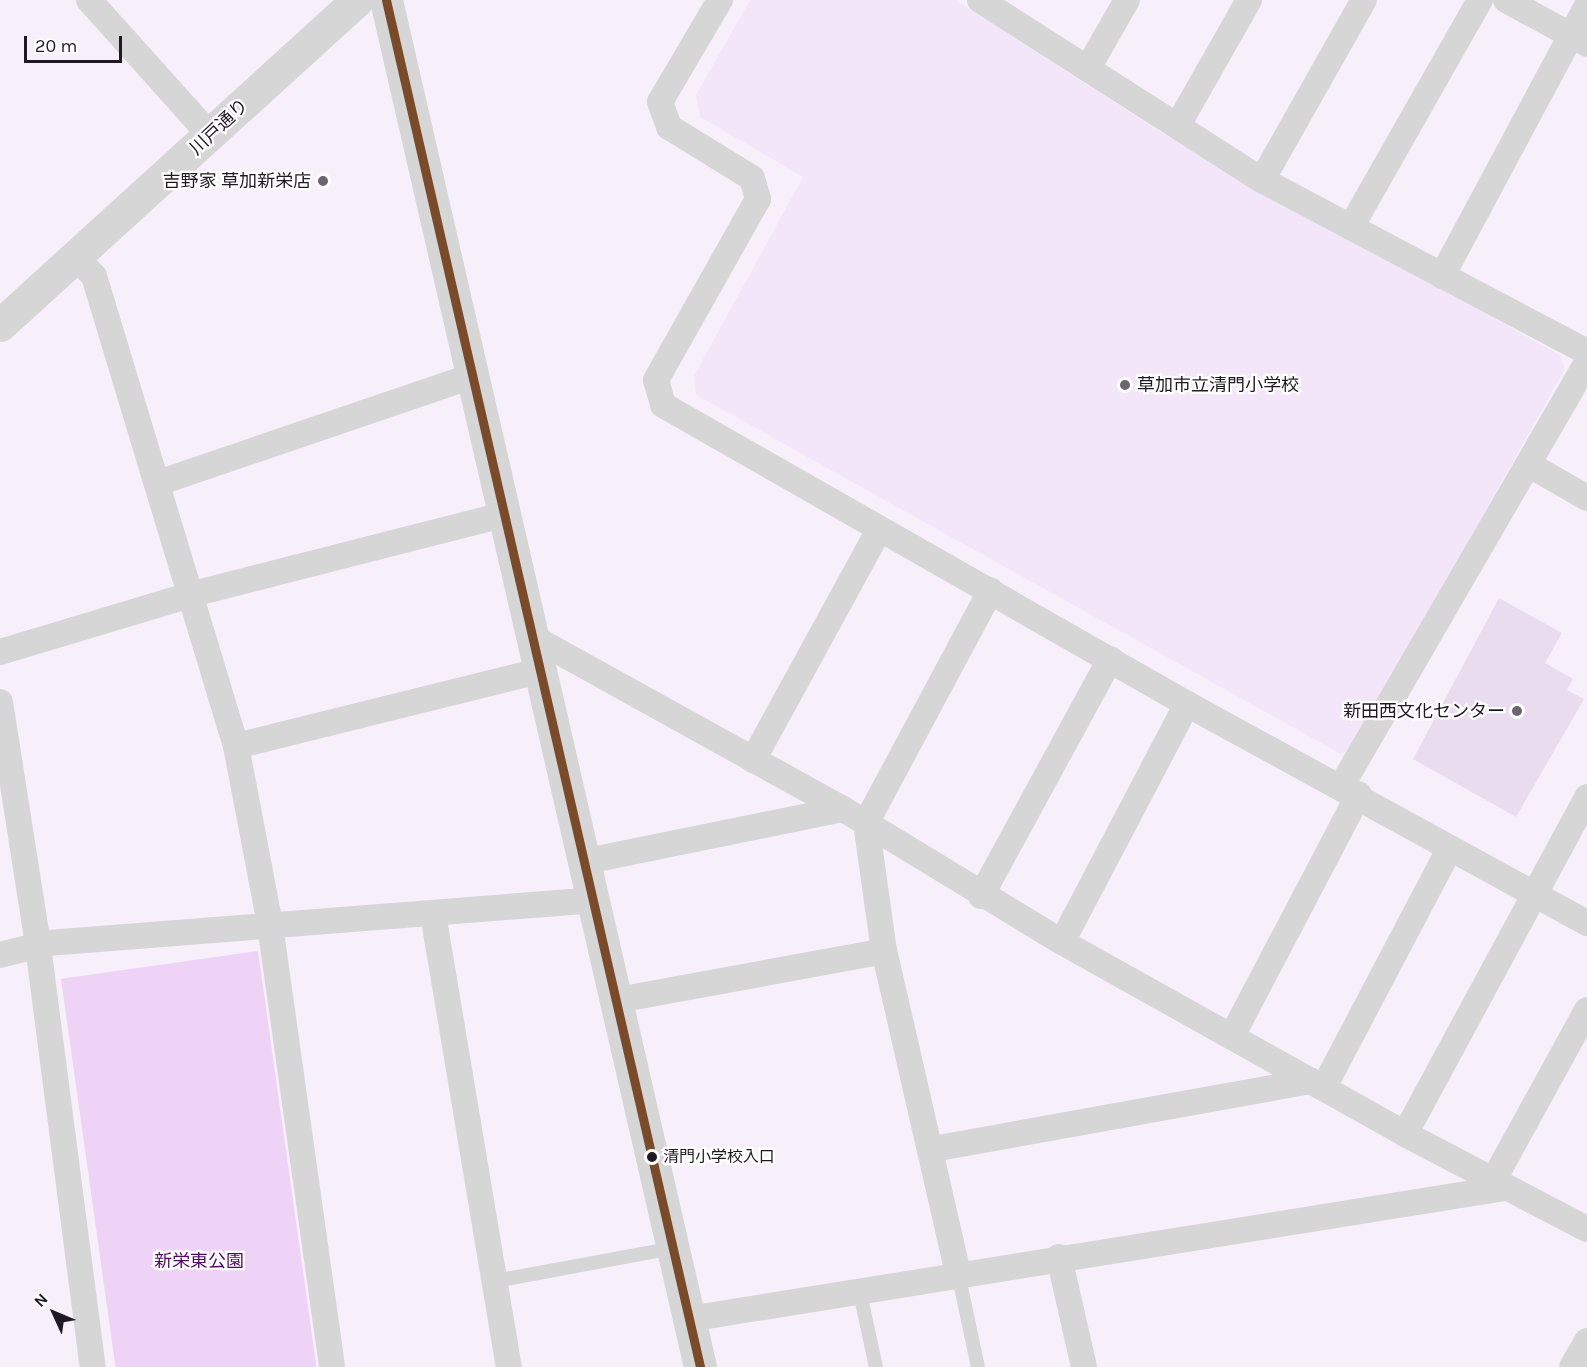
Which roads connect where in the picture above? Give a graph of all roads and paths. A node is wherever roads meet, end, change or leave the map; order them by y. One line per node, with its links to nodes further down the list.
1 (357, 0): 15 (street, 川戸通り)
2 (386, 0): 23 (street)
3 (720, 0): 28 (street)
4 (980, 0): 13 (street)
5 (1127, 0): 13 (street)
6 (1249, 0): 14 (street)
7 (1364, 0): 16 (street)
8 (1480, 0): 17 (street)
9 (1506, 0): 12 (street)
10 (100, 4): 15 (street)
11 (1587, 6): 12 (street)
12 (1579, 40): 19 (street)
13 (1088, 68): 14 (street)
14 (1178, 125): 16 (street)
15 (210, 135): 18 (street, 川戸通り)
16 (1262, 180): 17 (street)
17 (1351, 227): 19 (street)
18 (77, 258): 20 (street, 川戸通り); 25 (street)
19 (1442, 276): 21 (street)
20 (0, 325)
21 (1587, 352)
22 (1587, 363): 24 (street)
23 (475, 375): 25 (street); 27 (street)
24 (1528, 464): 26 (street); 38 (street)
25 (158, 483): 30 (street)
26 (1587, 498)
27 (507, 514): 30 (street); 32 (street)
28 (879, 530): 29 (street); 37 (street)
29 (991, 590): 33 (street); 41 (street)
30 (193, 594): 31 (street); 36 (street)
31 (0, 652)
32 (539, 654): 36 (street); 37 (street); 43 (street)
33 (1110, 659): 35 (street); 45 (street)
34 (0, 702): 51 (street)
35 (1187, 704): 38 (street); 50 (street)
36 (236, 746): 49 (street)
37 (753, 760): 40 (street)
38 (1350, 790): 42 (street); 56 (street)
39 (1587, 797): 44 (street)
40 (843, 809): 41 (street); 43 (street)
41 (866, 823): 45 (street); 52 (street)
42 (1450, 848): 44 (street); 57 (street)
43 (587, 861): 46 (street)
44 (1533, 894): 48 (street); 58 (street)
45 (981, 896): 50 (street)
46 (596, 900): 47 (street); 54 (street)
47 (433, 914): 49 (street); 65 (street)
48 (1587, 923)
49 (270, 925): 51 (street); 70 (street)
50 (1062, 942): 56 (street)
51 (38, 946): 53 (street); 69 (street)
52 (884, 951): 54 (street); 59 (street)
53 (0, 955)
54 (618, 1000): 62 (street)
55 (1587, 1010): 60 (street)
56 (1233, 1036): 57 (street)
57 (1318, 1084): 58 (street); 59 (street)
58 (1405, 1134): 60 (street)
59 (933, 1149): 64 (street)
60 (1499, 1185): 61 (street); 63 (street)
61 (1587, 1229)
62 (673, 1248): 65 (lane); 67 (street)
63 (1059, 1257): 64 (street); 75 (street)
64 (958, 1273): 66 (street); 74 (lane)
65 (495, 1281): 71 (street)
66 (859, 1288): 67 (street); 73 (lane)
67 (689, 1319): 72 (street)
68 (1587, 1341): 76 (street)
69 (93, 1367)
70 (332, 1367)
71 (509, 1367)
72 (700, 1367)
73 (876, 1367)
74 (978, 1367)
75 (1084, 1367)
76 (1572, 1367)

